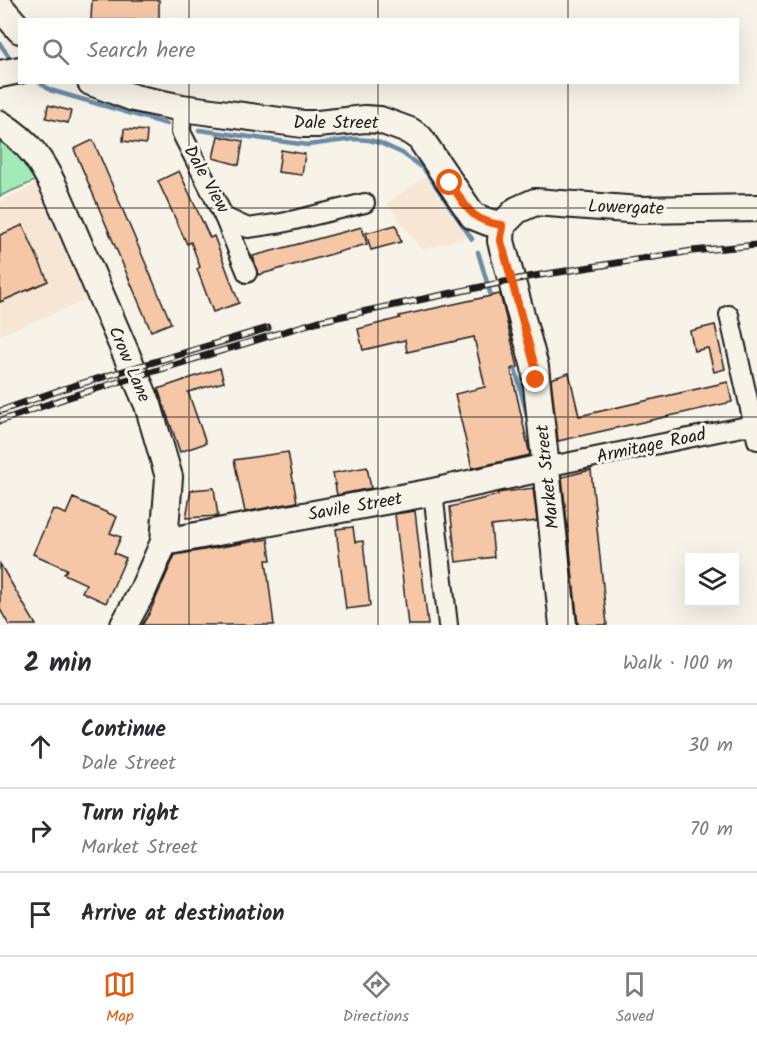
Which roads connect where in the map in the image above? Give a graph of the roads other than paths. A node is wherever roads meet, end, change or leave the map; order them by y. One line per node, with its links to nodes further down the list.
1 (0, 7): 2 (street)
2 (18, 28)
3 (18, 70): 4 (street)
4 (0, 74)
5 (96, 84): 6 (street, Dale Street)
6 (182, 108): 10 (street, Dale View); 11 (street, Dale Street)
7 (0, 124): 17 (street, Crow Lane)
8 (365, 203): 10 (street, Dale View)
9 (757, 208): 11 (street, Lowergate)
10 (224, 217): 12 (street)
11 (502, 225): 15 (street, Market Street)
12 (247, 273)
13 (729, 315): 14 (street)
14 (756, 429): 15 (street, Armitage Road)
15 (546, 467): 16 (street, Savile Street); 20 (street, Market Street)
16 (433, 492): 17 (street, Savile Street); 19 (street)
17 (164, 542): 18 (street, Crow Lane)
18 (124, 625)
19 (448, 625)
20 (563, 625)

